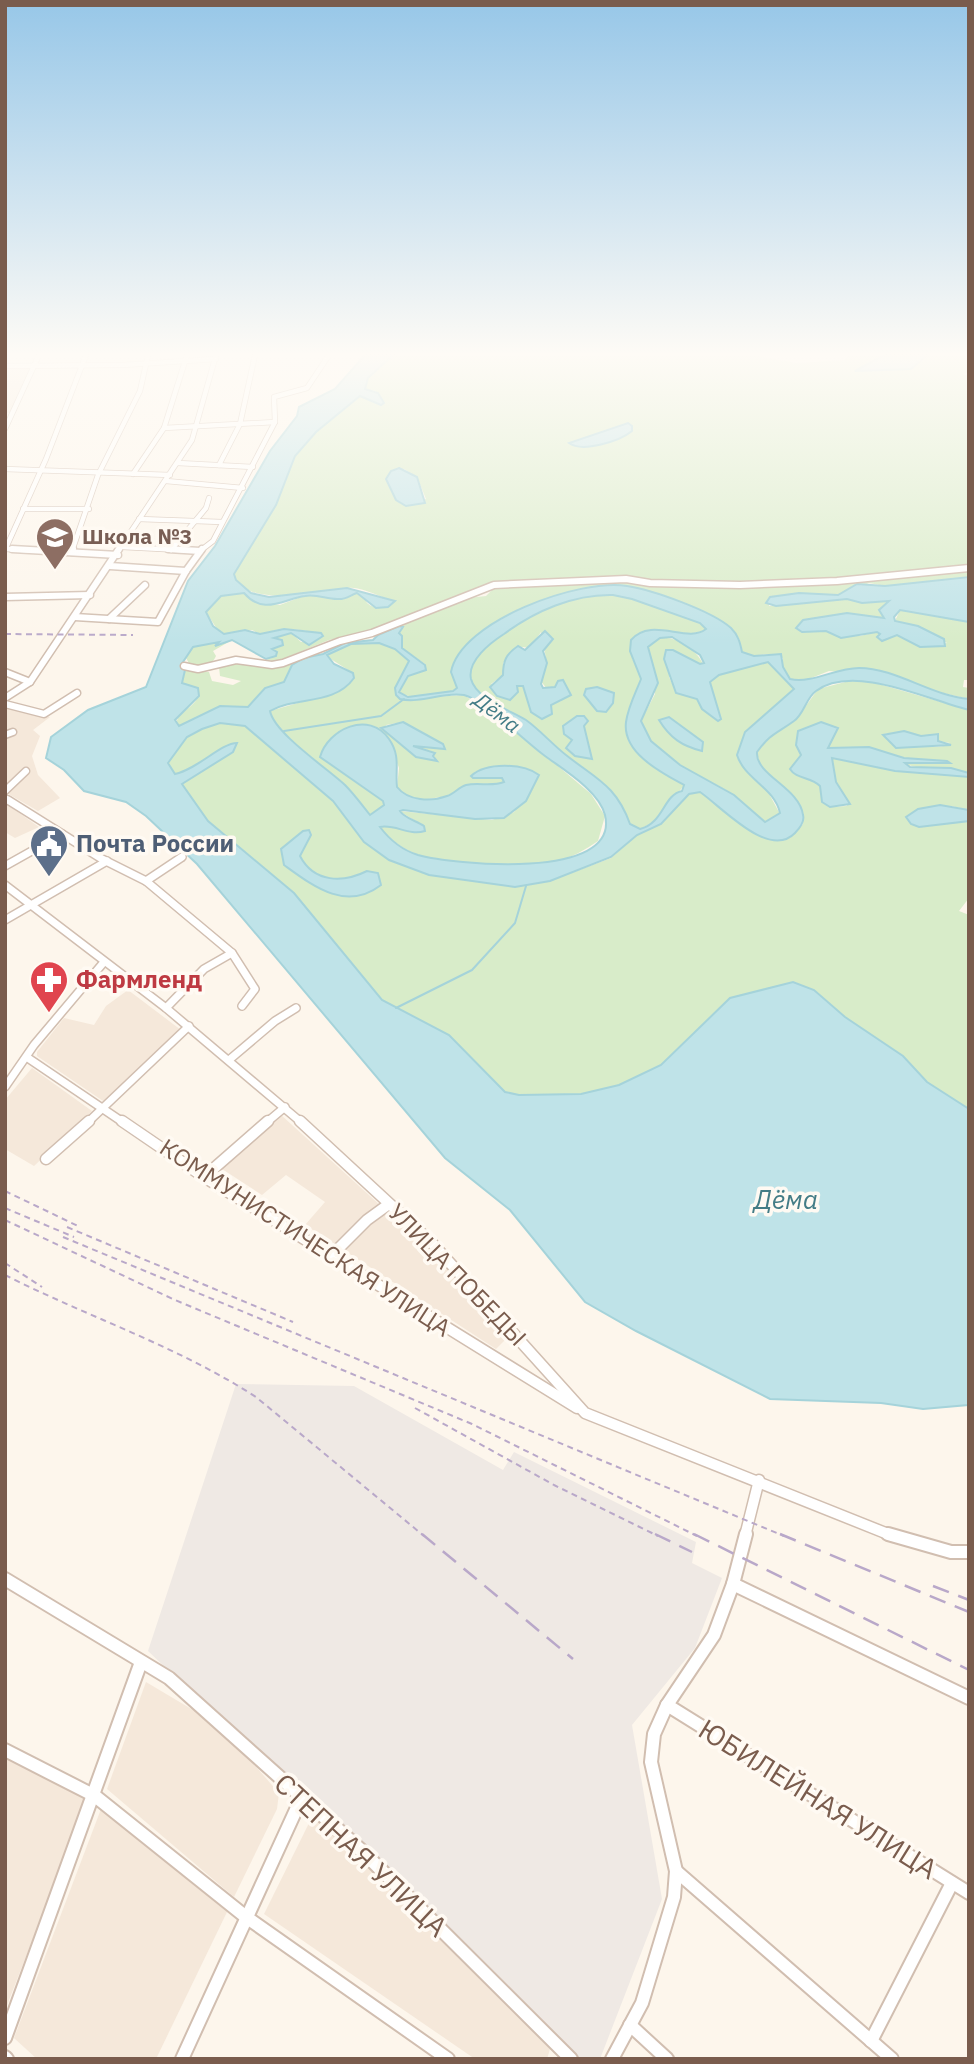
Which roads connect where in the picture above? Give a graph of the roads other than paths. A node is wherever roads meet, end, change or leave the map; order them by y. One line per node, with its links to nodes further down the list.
1 (48, 451): 11 (street)
2 (110, 451): 12 (street)
3 (148, 451): 13 (street)
4 (184, 451): 7 (street)
5 (226, 451): 8 (street)
6 (261, 451): 9 (street)
7 (178, 463): 8 (street); 14 (street)
8 (219, 465): 9 (street)
9 (253, 467): 16 (street)
10 (5, 469): 11 (street)
11 (40, 472): 12 (street); 18 (street)
12 (99, 474): 13 (street); 19 (street)
13 (133, 474): 14 (street)
14 (170, 475): 15 (street)
15 (166, 481): 16 (street); 20 (street)
16 (243, 488): 22 (street)
17 (209, 498): 21 (street)
18 (23, 509): 19 (street); 24 (street)
19 (89, 509): 27 (street)
20 (139, 519): 21 (street); 23 (street)
21 (196, 521): 22 (street); 25 (street)
22 (222, 522): 26 (street)
23 (122, 547): 25 (street); 28 (street)
24 (5, 549): 27 (street)
25 (171, 550): 26 (street)
26 (200, 551): 31 (street)
27 (72, 552): 28 (street)
28 (118, 555): 29 (street)
29 (110, 566): 31 (street); 33 (street)
30 (969, 568): 37 (street)
31 (186, 571): 36 (street)
32 (145, 585): 36 (street)
33 (90, 594): 34 (street); 35 (street)
34 (5, 597)
35 (75, 617): 36 (street); 39 (street)
36 (109, 619)
37 (184, 666)
38 (5, 672): 39 (street)
39 (29, 683): 41 (street)
40 (77, 693): 42 (street)
41 (5, 698)
42 (5, 704)
43 (26, 771): 44 (street)
44 (5, 791)
45 (5, 798): 46 (street)
46 (62, 834): 48 (street); 49 (street)
47 (182, 856): 50 (street)
48 (107, 861): 50 (street); 52 (street)
49 (5, 866)
50 (146, 881): 54 (street)
51 (5, 886): 52 (street, УЛИЦА ПОБЕДЫ)
52 (32, 905): 53 (street); 55 (street, УЛИЦА ПОБЕДЫ)
53 (5, 920)
54 (232, 953): 56 (street); 57 (street)
55 (104, 962): 57 (street, УЛИЦА ПОБЕДЫ); 60 (street)
56 (242, 1006)
57 (166, 1008): 59 (street, УЛИЦА ПОБЕДЫ)
58 (296, 1008): 61 (street)
59 (189, 1026): 61 (street, УЛИЦА ПОБЕДЫ); 63 (street)
60 (28, 1058): 62 (street); 63 (street, КОММУНИСТИЧЕСКАЯ УЛИЦА)
61 (229, 1060): 64 (street, УЛИЦА ПОБЕДЫ)
62 (5, 1087)
63 (105, 1107): 65 (street); 66 (street, КОММУНИСТИЧЕСКАЯ УЛИЦА)
64 (285, 1107): 66 (street); 67 (street, УЛИЦА ПОБЕДЫ)
65 (46, 1159)
66 (204, 1177): 68 (street, КОММУНИСТИЧЕСКАЯ УЛИЦА)
67 (389, 1204): 68 (street); 69 (street, УЛИЦА ПОБЕДЫ)
68 (330, 1257): 70 (street, КОММУНИСТИЧЕСКАЯ УЛИЦА)
69 (551, 1375): 70 (street); 71 (street, УЛИЦА ПОБЕДЫ)
70 (540, 1386): 71 (street, КОММУНИСТИЧЕСКАЯ УЛИЦА)
71 (584, 1413): 72 (street, УЛИЦА ПОБЕДЫ)
72 (759, 1480): 73 (street, УЛИЦА ПОБЕДЫ); 75 (street)
73 (969, 1552)
74 (5, 1579): 76 (street, СТЕПНАЯ УЛИЦА)
75 (733, 1584): 77 (street); 78 (street)
76 (141, 1662): 80 (street); 81 (street, СТЕПНАЯ УЛИЦА)
77 (969, 1698)
78 (667, 1705): 82 (street); 83 (street, ЮБИЛЕЙНАЯ УЛИЦА)
79 (5, 1750): 80 (street)
80 (95, 1796): 85 (street); 87 (street)
81 (301, 1799): 85 (street); 91 (street, СТЕПНАЯ УЛИЦА)
82 (676, 1871): 86 (street); 88 (street)
83 (952, 1883): 84 (street, ЮБИЛЕЙНАЯ УЛИЦА); 88 (street)
84 (969, 1893)
85 (246, 1917): 89 (street); 90 (street)
86 (630, 2025): 92 (street); 93 (street)
87 (7, 2029)
88 (871, 2041): 94 (street)
89 (182, 2059)
90 (448, 2059)
91 (571, 2059)
92 (612, 2059)
93 (667, 2059)
94 (892, 2059)

